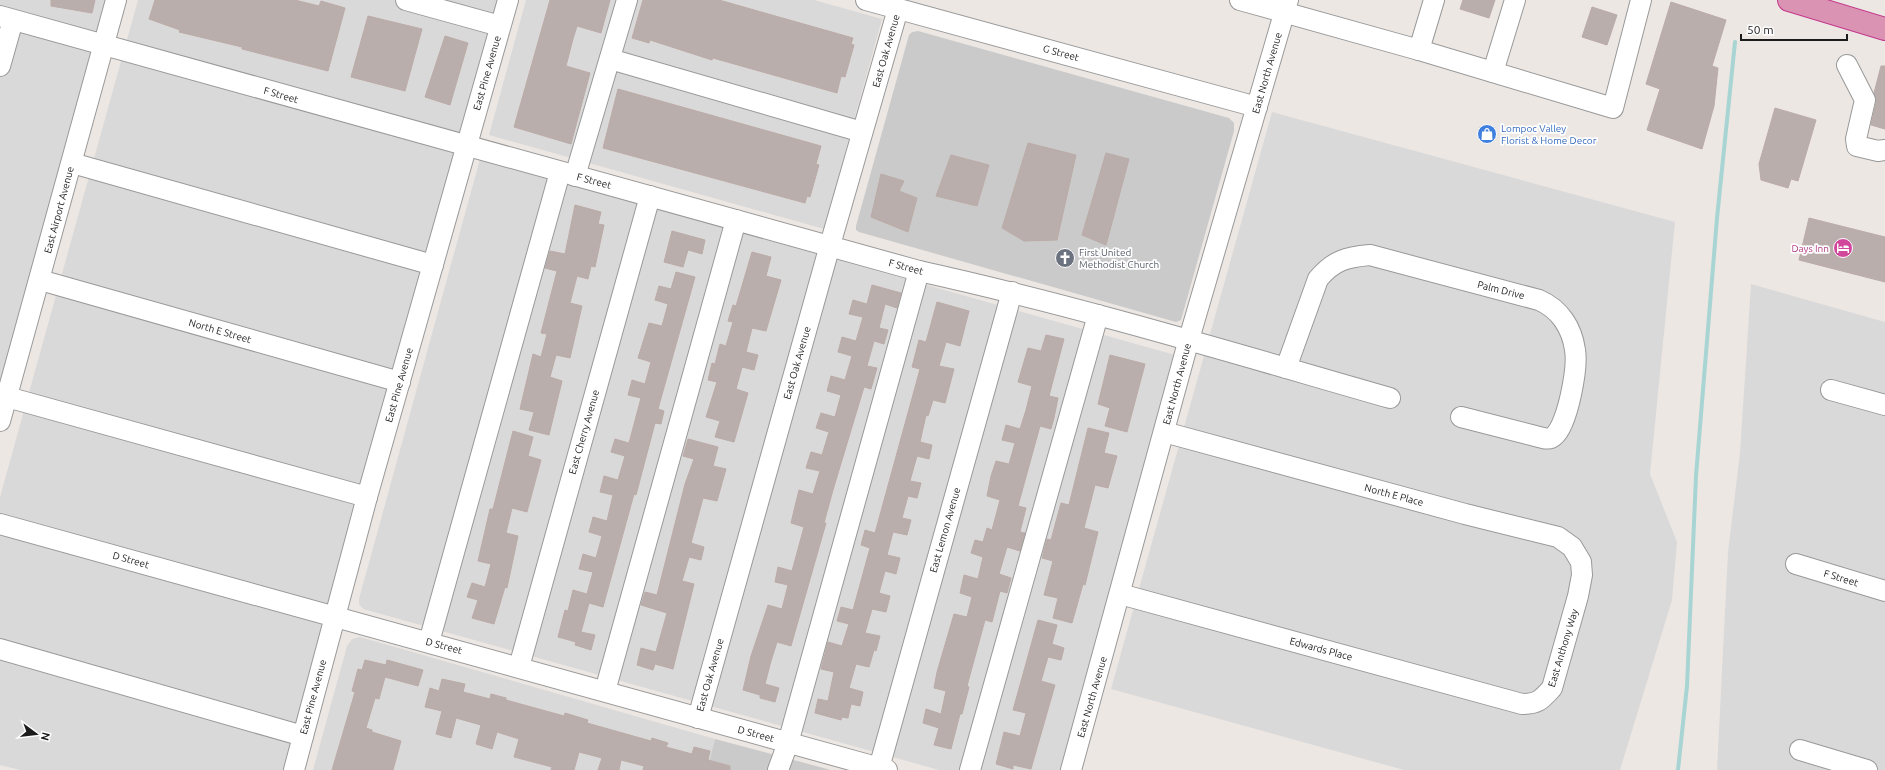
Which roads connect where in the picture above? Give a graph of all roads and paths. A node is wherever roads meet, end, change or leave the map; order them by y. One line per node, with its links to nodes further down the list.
1 (116, 0): 17 (street, East Airport Avenue)
2 (406, 0): 15 (street)
3 (508, 0): 15 (street, East Pine Avenue)
4 (627, 0): 19 (street)
5 (866, 0): 13 (street, G Street)
6 (1240, 0): 12 (street)
7 (1434, 0): 18 (street)
8 (1515, 0): 22 (street)
9 (1641, 0): 22 (street)
10 (1789, 0): 11 (highway)
11 (1816, 4): 16 (highway)
12 (1286, 6): 18 (street); 23 (street, East North Avenue)
13 (898, 9): 23 (street, G Street); 24 (street, East Oak Avenue)
14 (6, 18): 17 (street, F Street); 21 (street)
15 (500, 26): 25 (street, East Pine Avenue)
16 (1885, 29)
17 (104, 44): 25 (street, F Street); 27 (street, East Airport Avenue)
18 (1419, 50): 22 (street)
19 (610, 59): 24 (street); 28 (street)
20 (1847, 65): 26 (street)
21 (0, 66)
22 (1493, 72)
23 (1257, 107): 37 (street, East North Avenue)
24 (862, 132): 31 (street, East Oak Avenue)
25 (466, 147): 28 (street, F Street); 32 (street, East Pine Avenue)
26 (1885, 150)
27 (72, 163): 32 (street); 34 (street, East Airport Avenue)
28 (568, 174): 29 (street, F Street); 54 (street)
29 (650, 196): 30 (street, F Street); 56 (street, East Cherry Avenue)
30 (736, 220): 31 (street, F Street); 57 (street)
31 (830, 245): 33 (street, F Street); 59 (street, East Oak Avenue)
32 (433, 265): 39 (street, East Pine Avenue)
33 (919, 271): 35 (street, F Street); 61 (street)
34 (40, 280): 39 (street, North E Street); 41 (street, East Airport Avenue)
35 (1012, 292): 36 (street, F Street); 63 (street, East Lemon Avenue)
36 (1098, 315): 37 (street, F Street); 66 (street)
37 (1189, 339): 38 (street); 46 (street, East North Avenue)
38 (1286, 368): 42 (street); 44 (street, Palm Drive)
39 (400, 382): 47 (street, East Pine Avenue)
40 (1831, 390): 43 (street)
41 (7, 397): 45 (street, East Airport Avenue); 47 (street)
42 (1390, 398)
43 (1885, 405)
44 (1461, 417)
45 (0, 421)
46 (1164, 432): 51 (street, East North Avenue); 52 (street, North E Place)
47 (367, 497): 53 (street, East Pine Avenue)
48 (0, 524): 53 (street, D Street)
49 (1796, 564): 50 (street, F Street)
50 (1885, 591)
51 (1120, 594): 58 (street, Edwards Place); 67 (street, East North Avenue)
52 (1578, 596): 58 (street, East Anthony Way)
53 (335, 617): 54 (street, D Street); 60 (street, East Pine Avenue)
54 (428, 642): 56 (street, D Street)
55 (0, 649): 60 (street)
56 (519, 667): 57 (street, D Street)
57 (605, 691): 59 (street, D Street)
58 (1522, 704)
59 (698, 718): 61 (street, D Street)
60 (303, 736): 64 (street, East Pine Avenue)
61 (788, 743): 63 (street, D Street); 65 (street)
62 (1800, 750): 68 (street)
63 (883, 769)
64 (294, 770)
65 (778, 770)
66 (970, 770)
67 (1071, 770)
68 (1868, 770)

